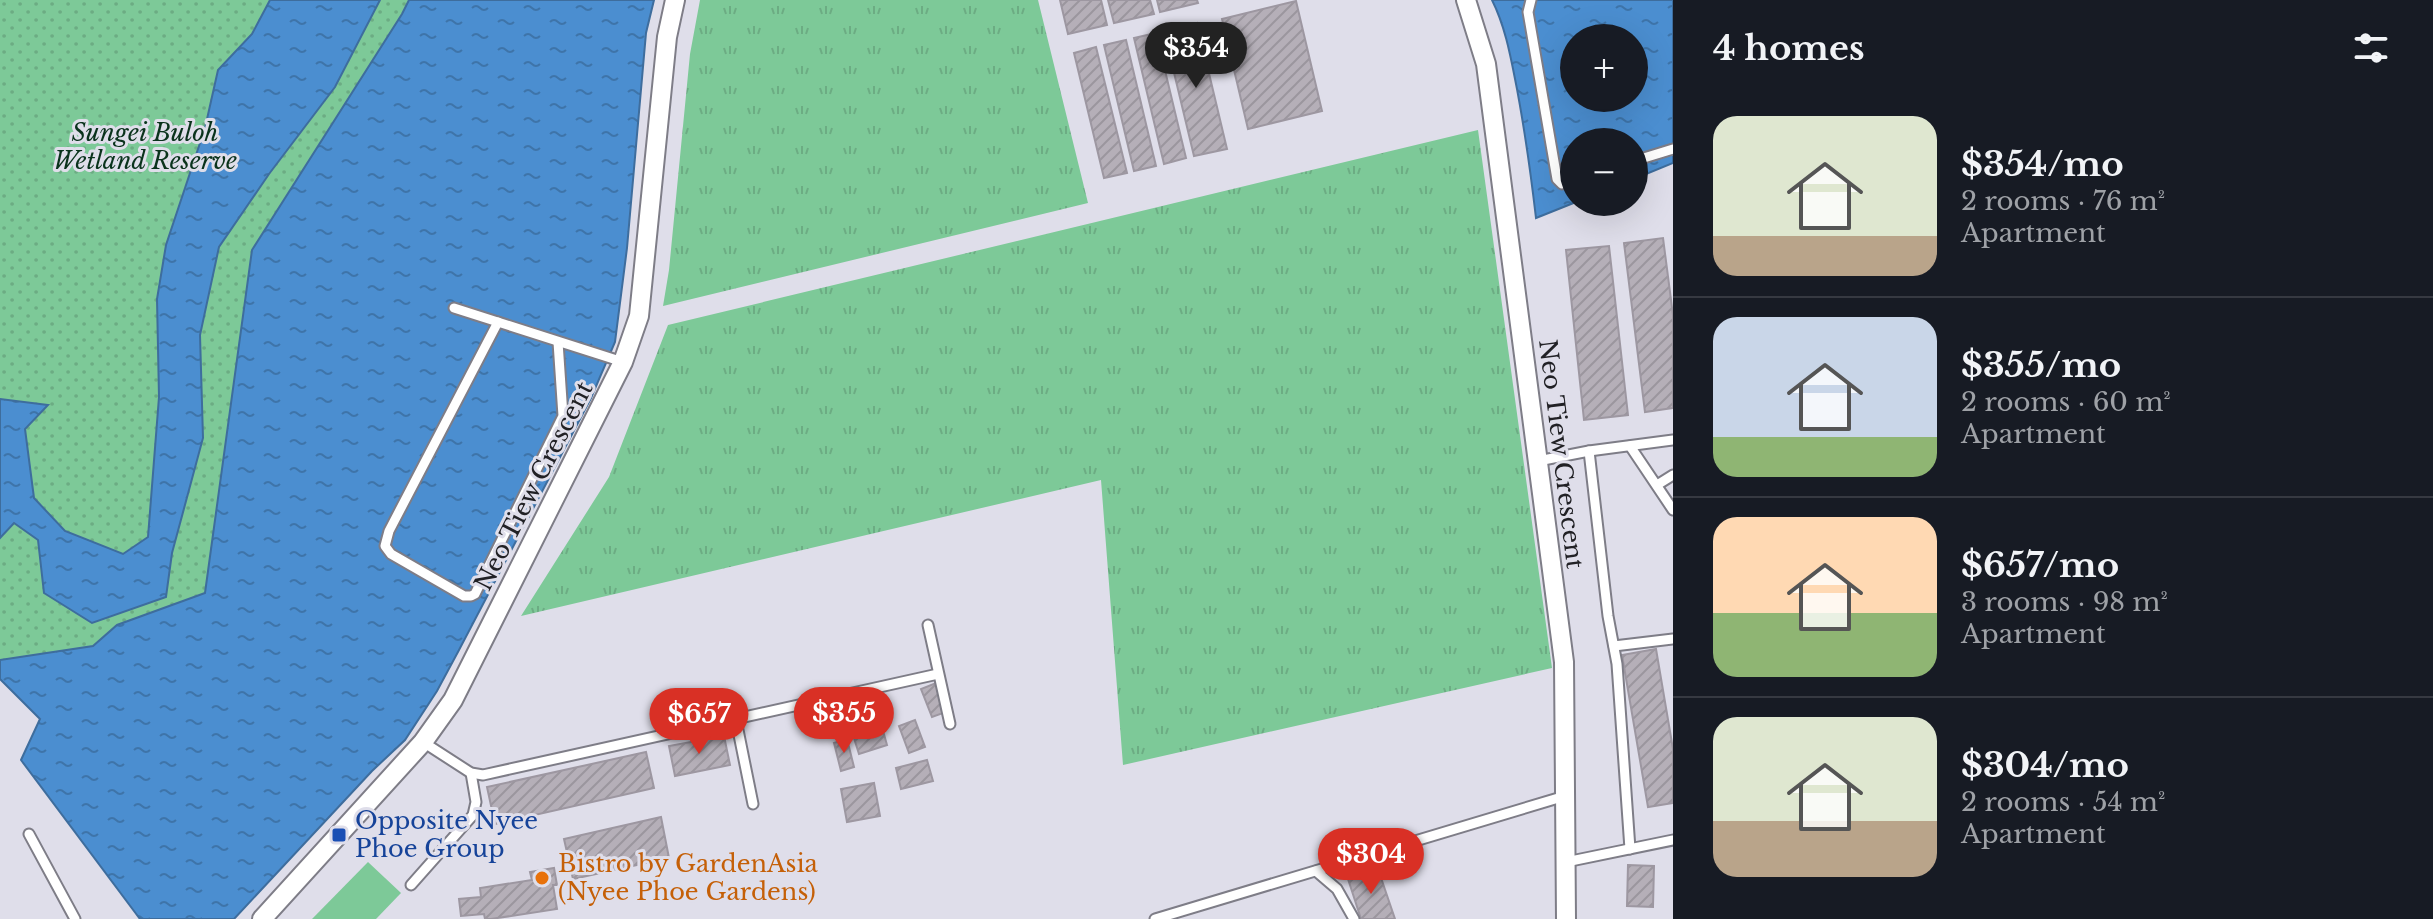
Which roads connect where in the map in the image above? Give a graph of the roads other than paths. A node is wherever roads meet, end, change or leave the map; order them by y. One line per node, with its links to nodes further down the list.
1 (675, 0): 10 (street, Neo Tiew Crescent)
2 (1466, 0): 14 (street, Neo Tiew Crescent)
3 (1531, 0): 6 (lane)
4 (1673, 149): 5 (lane)
5 (1648, 157)
6 (1560, 182)
7 (454, 308): 8 (lane)
8 (498, 322): 9 (lane); 9 (lane)
9 (558, 342): 10 (lane)
10 (623, 362): 24 (street, Neo Tiew Crescent)
11 (1673, 440): 12 (lane)
12 (1630, 446): 13 (lane); 16 (lane)
13 (1589, 451): 14 (lane); 20 (lane)
14 (1538, 461): 26 (street, Neo Tiew Crescent)
15 (1673, 475): 16 (lane)
16 (1657, 485): 17 (lane)
17 (1673, 510)
18 (928, 625): 21 (lane)
19 (1673, 639): 20 (lane)
20 (1614, 646): 30 (lane)
21 (938, 674): 22 (lane); 23 (lane)
22 (736, 720): 25 (lane); 27 (lane)
23 (950, 724)
24 (423, 742): 25 (lane); 35 (street, Neo Tiew Crescent)
25 (471, 773): 33 (lane)
26 (1567, 795): 31 (street, Neo Tiew Crescent); 32 (lane)
27 (753, 804)
28 (29, 834): 34 (lane)
29 (1673, 840): 30 (lane)
30 (1630, 849): 31 (lane)
31 (1566, 862): 38 (street, Neo Tiew Crescent)
32 (1316, 871): 36 (lane); 37 (lane)
33 (411, 885)
34 (75, 919)
35 (262, 919)
36 (1155, 919)
37 (1354, 919)
38 (1566, 919)

